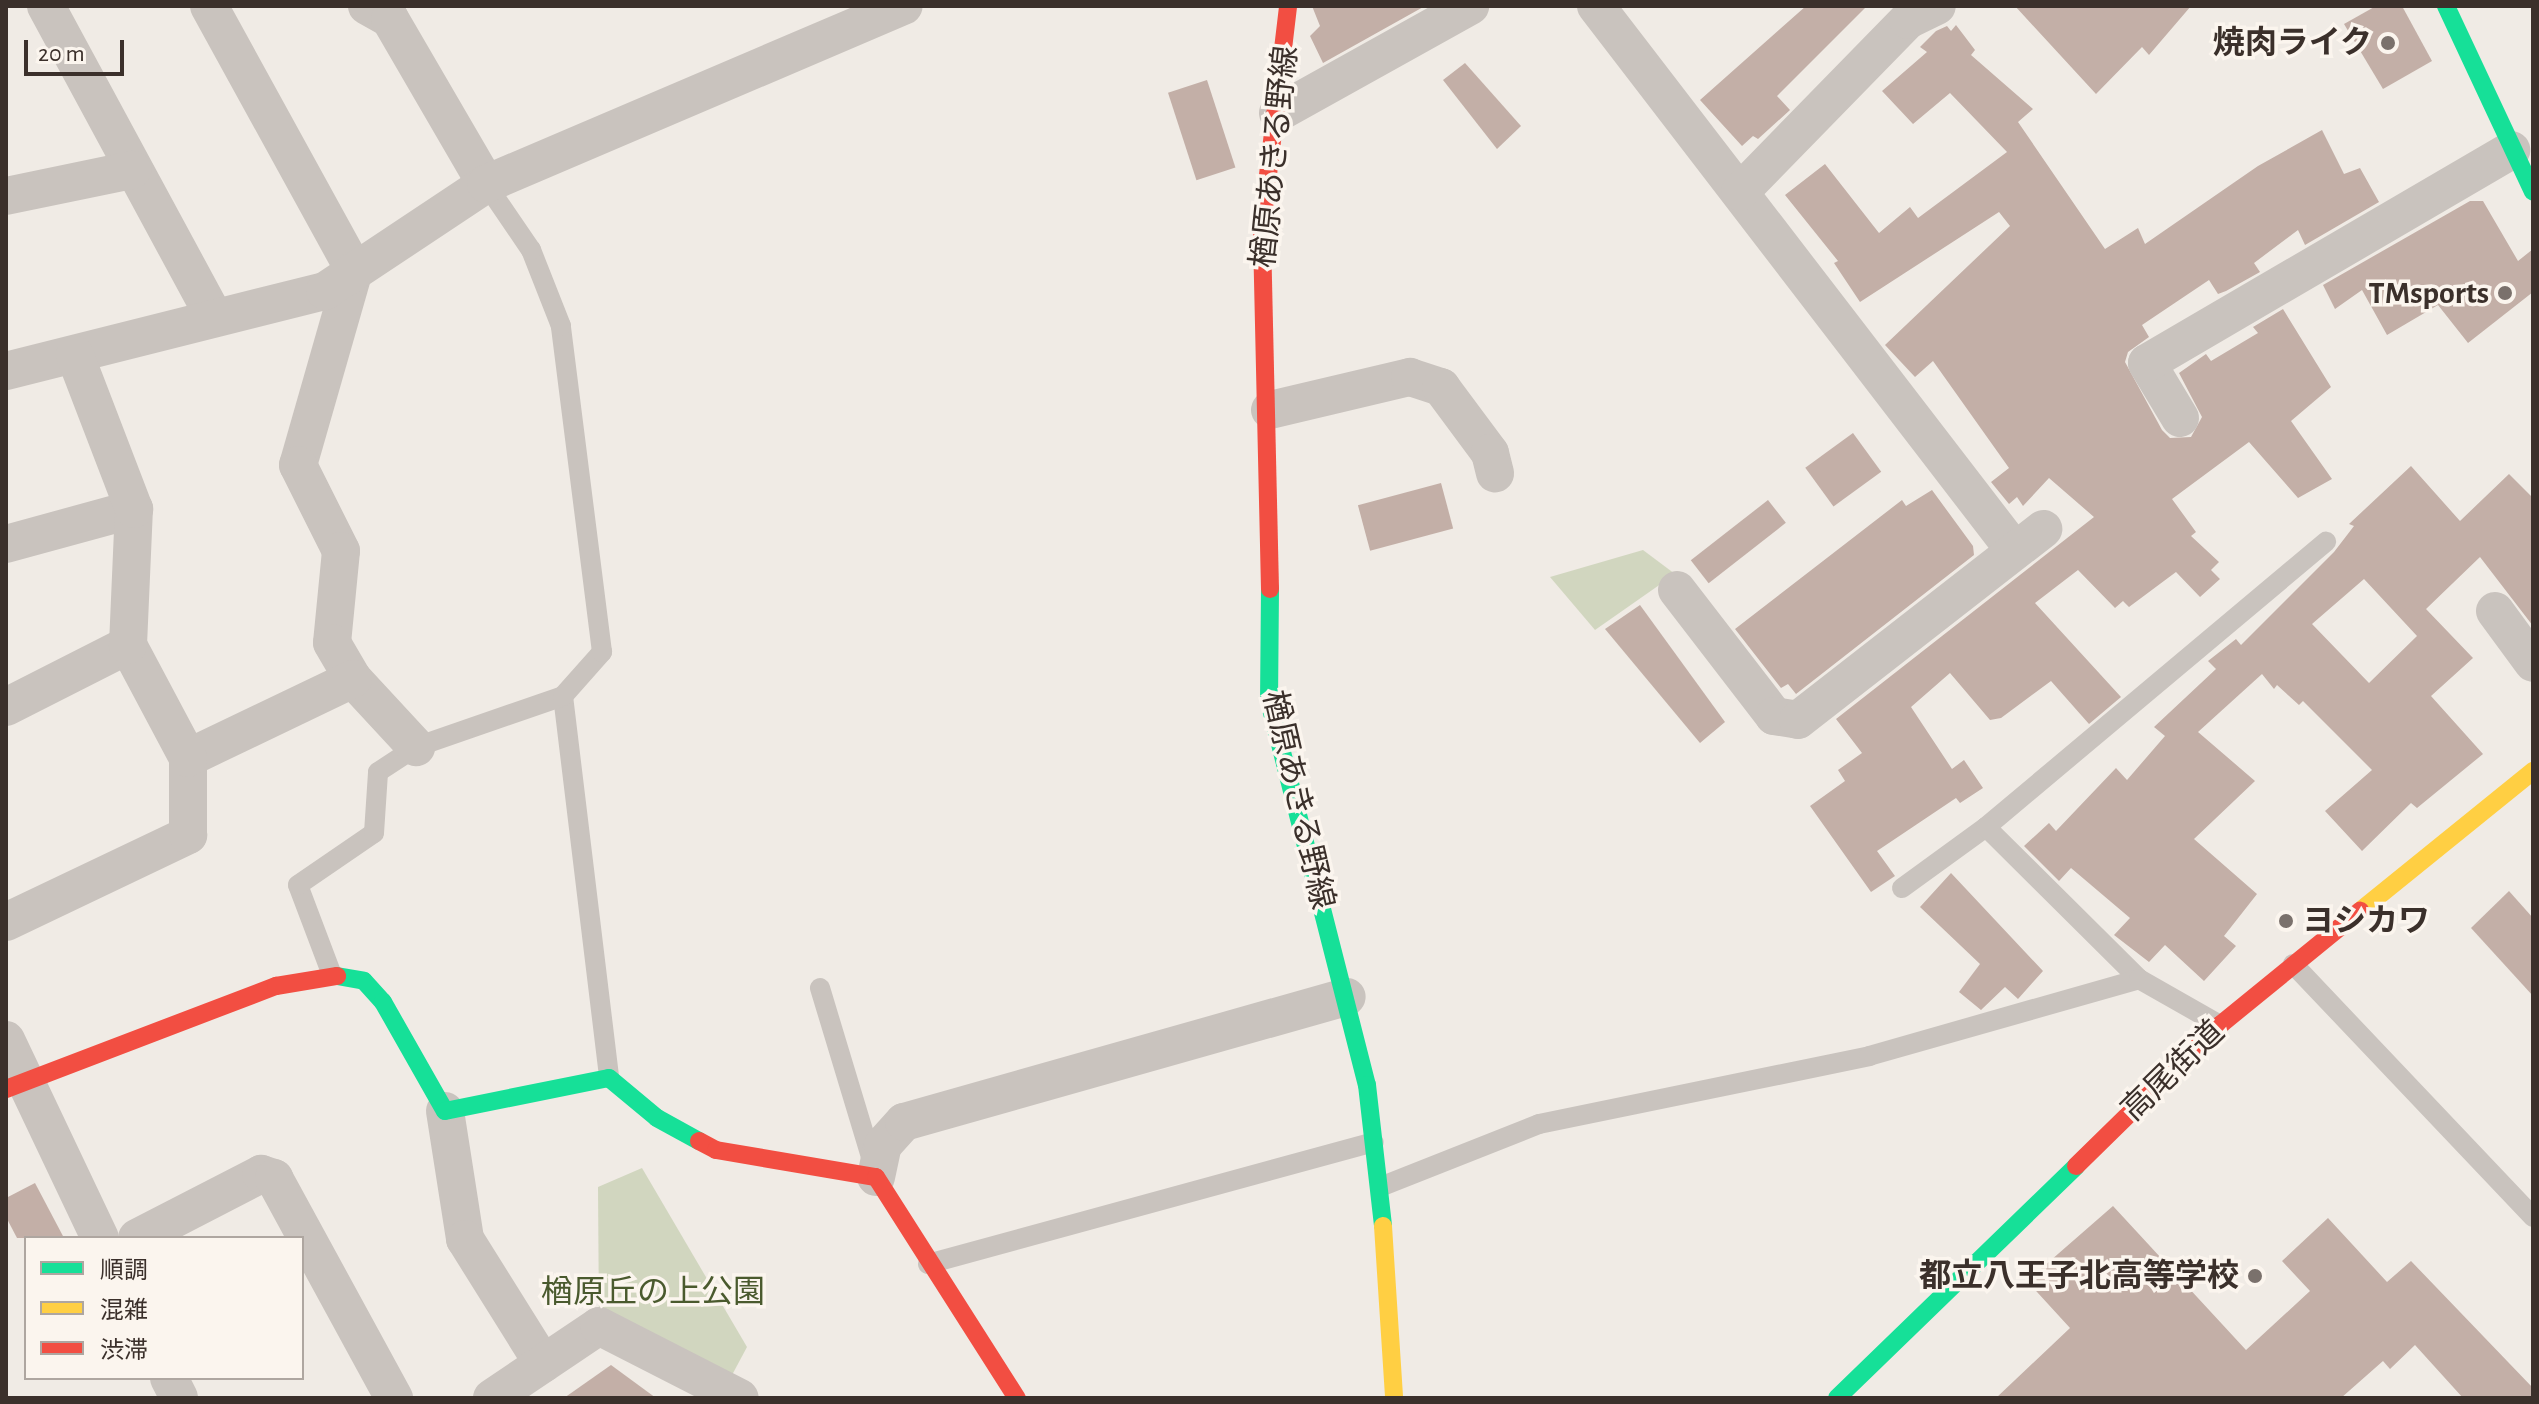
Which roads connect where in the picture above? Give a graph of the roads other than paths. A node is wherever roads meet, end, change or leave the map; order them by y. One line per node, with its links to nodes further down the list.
1 (46, 6): 12 (street)
2 (209, 6): 17 (street)
3 (368, 6): 13 (street)
4 (904, 6): 13 (street)
5 (1288, 6): 10 (main road, 楢原あきる野線)
6 (1470, 6): 10 (street)
7 (1596, 6): 14 (street)
8 (1937, 6): 14 (street)
9 (2446, 6): 11 (main road)
10 (1278, 113): 21 (main road, 楢原あきる野線)
11 (2511, 150): 15 (main road); 22 (street)
12 (132, 170): 16 (street); 18 (street)
13 (486, 184): 17 (street); 32 (lane)
14 (1740, 192): 27 (street)
15 (2533, 192)
16 (6, 196)
17 (354, 270): 18 (street); 31 (street)
18 (213, 315): 19 (street)
19 (75, 355): 20 (street); 24 (street)
20 (6, 371)
21 (1270, 410): 23 (street); 44 (main road, 楢原あきる野線)
22 (2180, 418)
23 (1495, 473)
24 (134, 509): 26 (street); 29 (street)
25 (2326, 542): 37 (lane)
26 (6, 544)
27 (1677, 590)
28 (2495, 611): 30 (street)
29 (128, 645): 33 (street); 35 (street)
30 (2533, 663)
31 (353, 679): 34 (street); 35 (street)
32 (563, 696): 34 (lane); 47 (lane)
33 (6, 707)
34 (416, 747): 41 (lane)
35 (188, 758): 39 (street)
36 (2533, 771): 40 (main road, 高尾街道)
37 (1986, 827): 38 (lane); 42 (lane)
38 (1902, 888)
39 (6, 922)
40 (2293, 964): 45 (main road, 高尾街道); 53 (lane)
41 (332, 975): 48 (main road); 49 (main road)
42 (2139, 979): 45 (lane); 52 (lane)
43 (820, 988): 51 (lane)
44 (1347, 997): 50 (main road, 楢原あきる野線); 51 (street)
45 (2220, 1025): 65 (main road, 高尾街道)
46 (6, 1040): 48 (street)
47 (609, 1078): 49 (main road); 51 (main road)
48 (15, 1085): 54 (street)
49 (445, 1111): 57 (street)
50 (1374, 1142): 52 (main road, 楢原あきる野線); 56 (lane)
51 (876, 1177): 56 (main road)
52 (1380, 1187): 64 (main road, 楢原あきる野線)
53 (2533, 1217)
54 (99, 1236)
55 (141, 1236): 60 (street)
56 (928, 1264): 63 (main road)
57 (543, 1364): 61 (street); 62 (street)
58 (170, 1380): 59 (street)
59 (179, 1398)
60 (394, 1398)
61 (492, 1398)
62 (740, 1398)
63 (1017, 1398)
64 (1394, 1398)
65 (1837, 1398)

